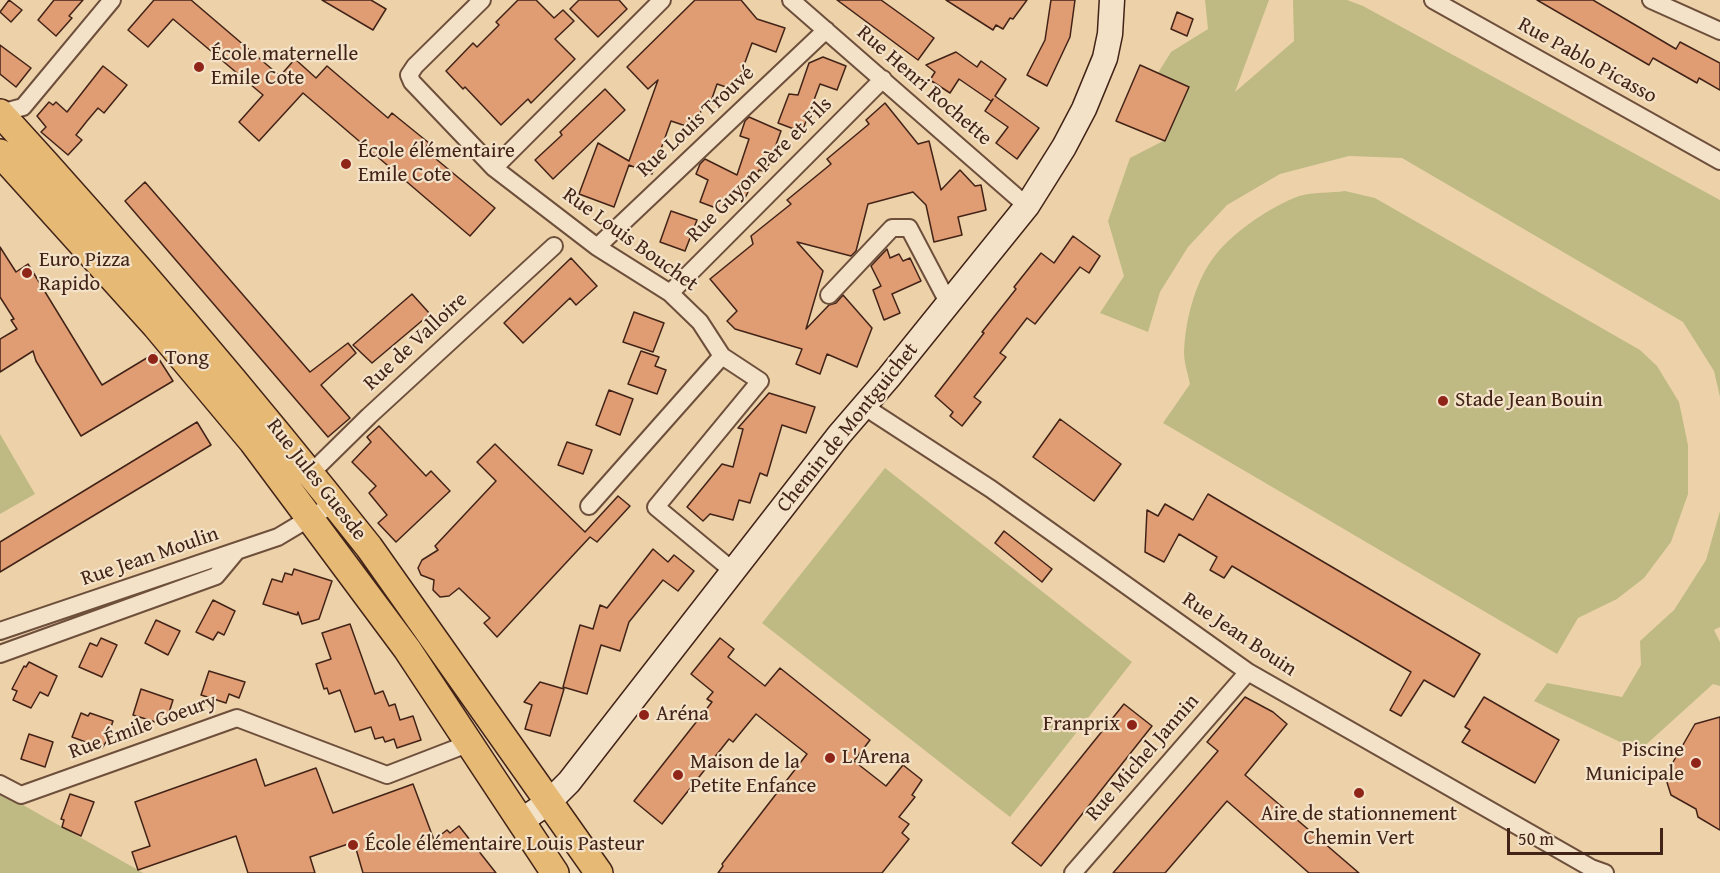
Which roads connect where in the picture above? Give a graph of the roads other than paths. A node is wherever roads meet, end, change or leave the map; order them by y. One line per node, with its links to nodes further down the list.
1 (112, 0): 11 (street)
2 (482, 0): 14 (street, Rue Louis Bouchet)
3 (662, 0): 14 (street)
4 (791, 0): 8 (street, Rue Henri Rochette)
5 (1112, 0): 15 (street, Chemin de Montguichet)
6 (1433, 0): 13 (street, Rue Pablo Picasso)
7 (1651, 0): 9 (street)
8 (826, 30): 10 (street, Rue Henri Rochette); 17 (street, Rue Louis Trouvé)
9 (1720, 31)
10 (883, 80): 15 (street, Rue Henri Rochette); 18 (street, Rue Guyon Père et Fils)
11 (0, 113): 23 (main road, Rue Jules Guesde)
12 (0, 153): 26 (main road, Rue Jules Guesde)
13 (1720, 161)
14 (495, 168): 17 (street, Rue Louis Bouchet)
15 (1027, 206): 20 (street, Chemin de Montguichet)
16 (554, 246): 23 (street, Rue de Valloire)
17 (597, 247): 18 (street, Rue Louis Bouchet)
18 (670, 293): 21 (street, Rue Louis Bouchet)
19 (829, 295): 20 (street)
20 (949, 304): 22 (street, Chemin de Montguichet)
21 (722, 356): 25 (street); 28 (street, Rue Louis Bouchet)
22 (865, 407): 28 (street, Chemin de Montguichet); 31 (street, Rue Jean Bouin)
23 (311, 473): 24 (main road, Rue Jules Guesde)
24 (335, 503): 26 (street, Rue Jean Moulin); 34 (main road, Rue Jules Guesde)
25 (589, 506)
26 (311, 519): 27 (street, Rue Jean Moulin); 32 (main road, Rue Jules Guesde)
27 (237, 551): 29 (street, Rue Jean Moulin); 30 (street)
28 (733, 571): 34 (street, Chemin de Montguichet)
29 (0, 632)
30 (0, 654)
31 (1248, 672): 38 (street, Rue Michel Jannin); 39 (street, Rue Jean Bouin)
32 (470, 743): 33 (street, Rue Émile Goeury); 35 (main road, Rue Jules Guesde)
33 (0, 784)
34 (549, 802): 35 (street, Chemin de Montguichet); 37 (main road, Rue Jules Guesde)
35 (521, 821): 36 (main road, Rue Jules Guesde)
36 (555, 873)
37 (599, 873)
38 (1073, 873)
39 (1605, 873)

